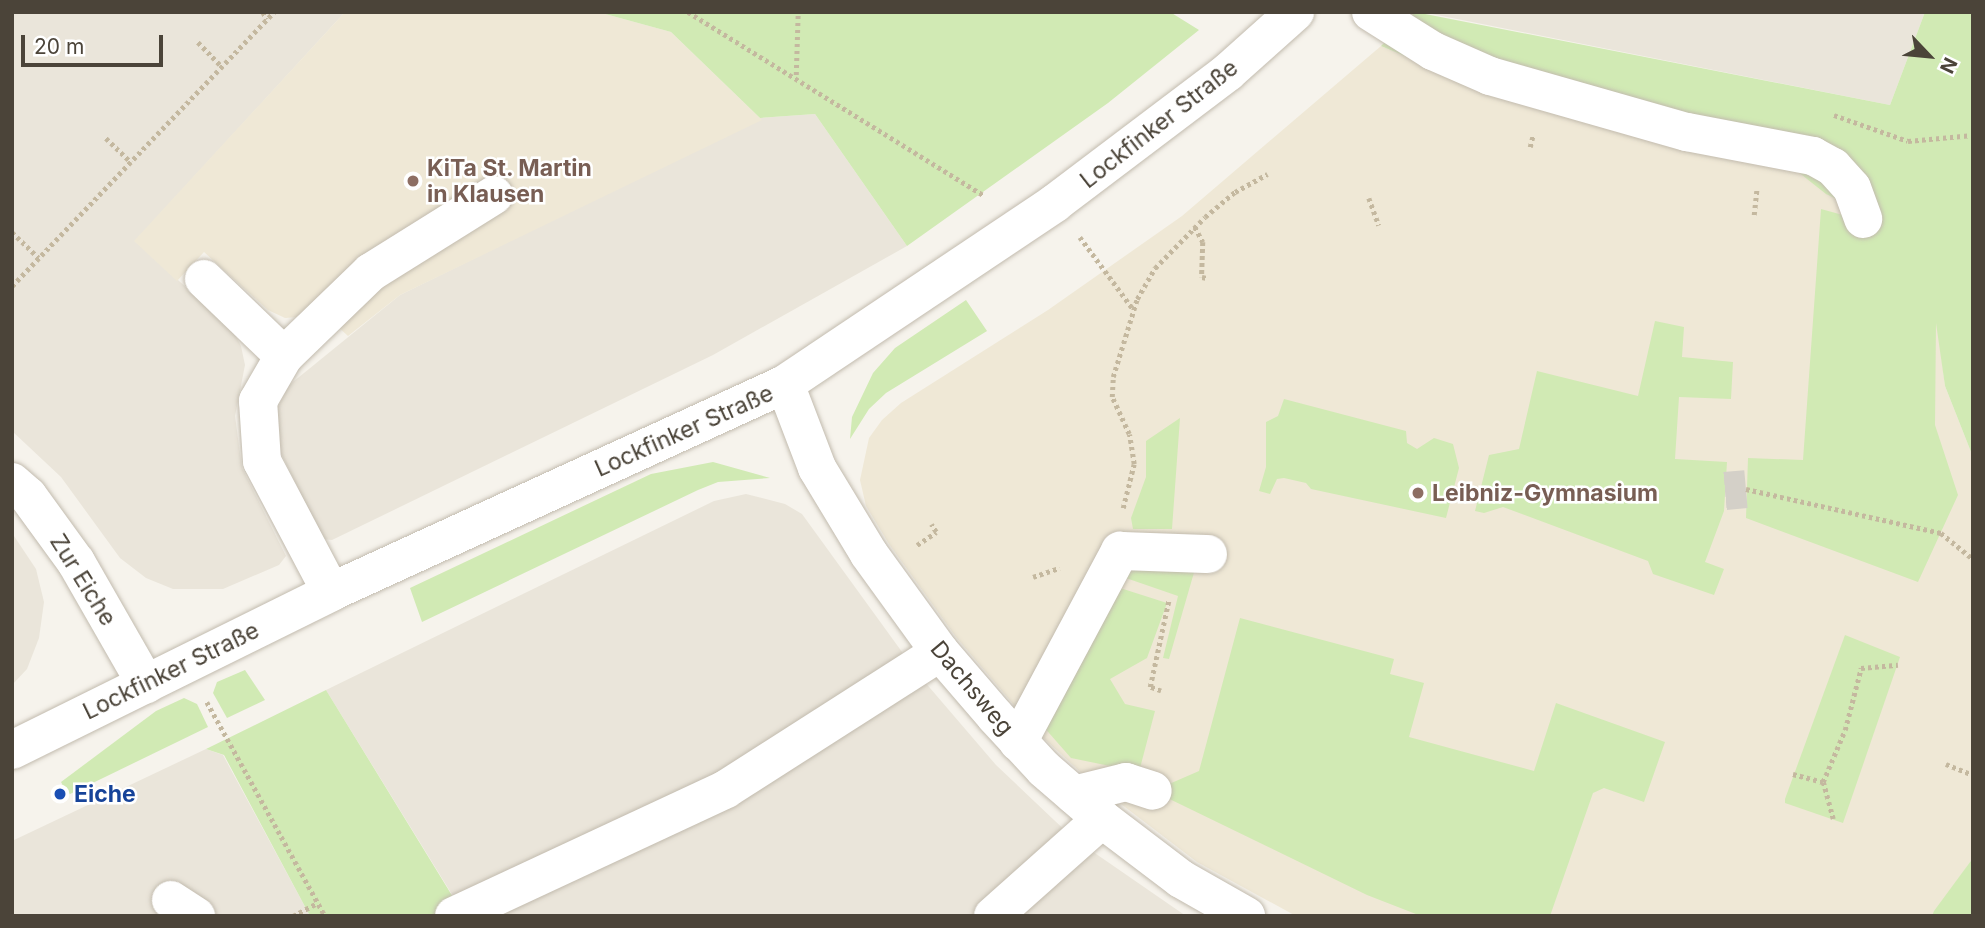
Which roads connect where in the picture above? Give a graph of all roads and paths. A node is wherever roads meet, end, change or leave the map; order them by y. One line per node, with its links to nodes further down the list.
1 (263, 12): 7 (path)
2 (274, 12): 7 (path)
3 (688, 12): 10 (path)
4 (798, 12): 10 (path)
5 (1296, 12): 28 (street, Lockfinker Straße)
6 (1371, 12): 17 (street)
7 (267, 19): 9 (path)
8 (198, 42): 9 (path)
9 (222, 67): 12 (path)
10 (796, 75): 16 (path)
11 (106, 138): 12 (path)
12 (131, 162): 22 (path)
13 (1267, 174): 19 (path)
14 (494, 195): 27 (street)
15 (1369, 198): 18 (path)
16 (990, 204)
17 (1863, 219)
18 (1379, 225)
19 (1195, 227): 23 (path); 26 (path)
20 (1074, 228): 26 (path)
21 (12, 232): 22 (path)
22 (39, 258): 25 (path)
23 (1207, 278)
24 (204, 279): 27 (street)
25 (12, 286)
26 (1133, 310): 35 (path)
27 (284, 356): 36 (street)
28 (785, 384): 36 (street, Lockfinker Straße); 37 (street, Dachsweg)
29 (12, 482): 39 (street, Zur Eiche)
30 (1746, 489): 34 (path)
31 (930, 524): 32 (path)
32 (909, 551)
33 (1208, 554): 35 (street)
34 (1973, 559)
35 (1115, 563): 41 (path); 42 (street)
36 (331, 592): 39 (street, Lockfinker Straße)
37 (940, 652): 42 (street, Dachsweg); 54 (street)
38 (1898, 665): 47 (path)
39 (146, 684): 43 (street, Lockfinker Straße)
40 (201, 690): 51 (path)
41 (1161, 691)
42 (1018, 742): 49 (street, Dachsweg)
43 (12, 750)
44 (1946, 764): 46 (path)
45 (1793, 774): 47 (path)
46 (1973, 775)
47 (1823, 782): 50 (path)
48 (1153, 791): 49 (street)
49 (1088, 807): 55 (street); 56 (street, Dachsweg)
50 (1833, 819)
51 (317, 903): 52 (path); 53 (path)
52 (293, 916)
53 (325, 916)
54 (454, 916)
55 (993, 916)
56 (1246, 916)

